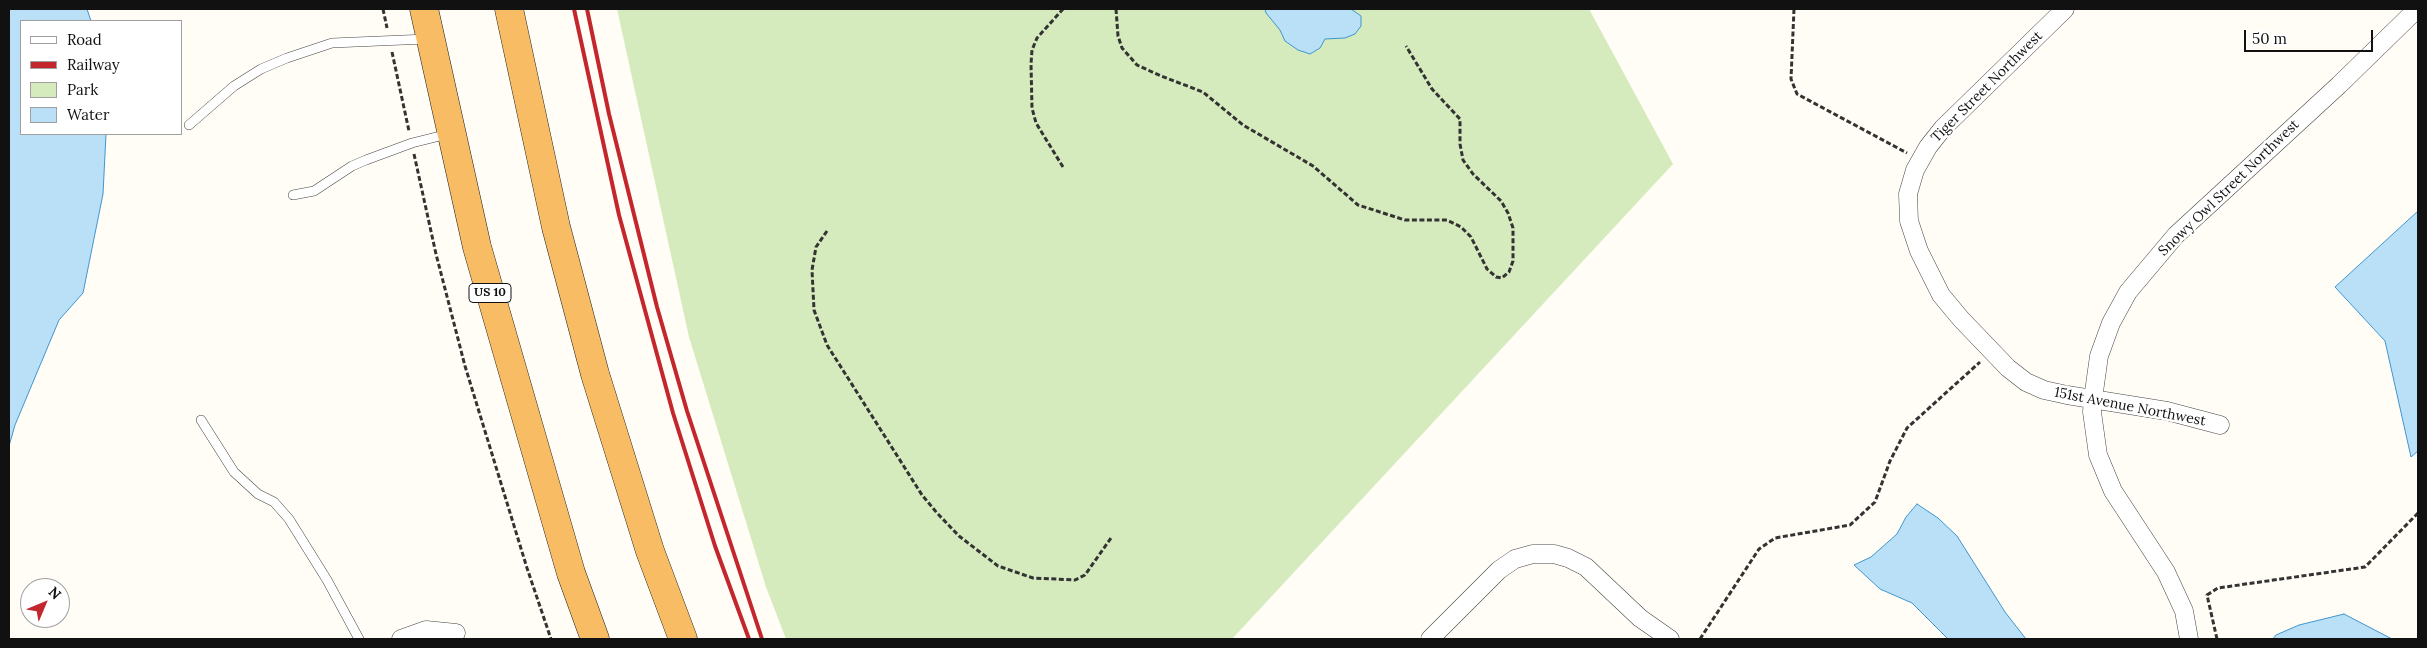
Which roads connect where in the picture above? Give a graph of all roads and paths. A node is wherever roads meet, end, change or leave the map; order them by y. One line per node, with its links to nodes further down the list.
1 (383, 9): 10 (path)
2 (424, 9): 9 (highway, US 10)
3 (509, 9): 30 (highway)
4 (1063, 9): 16 (path)
5 (1116, 9): 11 (path)
6 (1794, 9): 15 (path)
7 (2065, 9): 15 (street, Tiger Street Northwest)
8 (2417, 9): 20 (street, Snowy Owl Street Northwest)
9 (429, 39): 10 (lane); 13 (highway, US 10)
10 (390, 41): 12 (lane); 14 (path)
11 (1406, 46)
12 (189, 125)
13 (450, 133): 14 (lane); 29 (highway, US 10)
14 (412, 143): 17 (lane); 28 (path)
15 (1918, 165): 19 (street, 151st Avenue Northwest)
16 (1063, 167)
17 (293, 194)
18 (827, 231): 24 (path)
19 (1992, 352): 20 (street, 151st Avenue Northwest); 33 (path)
20 (2093, 399): 22 (street, 151st Avenue Northwest); 34 (street, Snowy Owl Street Northwest)
21 (202, 420): 26 (lane)
22 (2220, 425)
23 (2418, 513): 35 (path)
24 (1111, 538)
25 (456, 633): 27 (street)
26 (359, 639)
27 (401, 639)
28 (551, 639)
29 (596, 639)
30 (683, 639)
31 (1430, 639): 32 (street)
32 (1670, 639)
33 (1700, 639)
34 (2189, 639)
35 (2217, 639)

